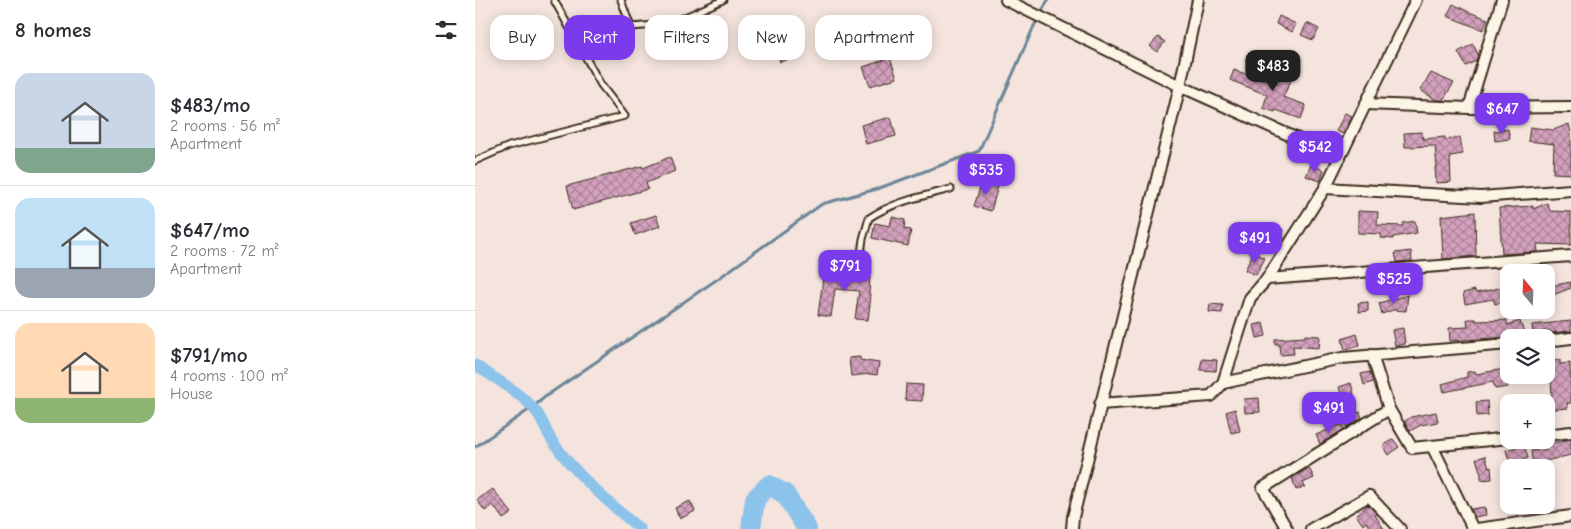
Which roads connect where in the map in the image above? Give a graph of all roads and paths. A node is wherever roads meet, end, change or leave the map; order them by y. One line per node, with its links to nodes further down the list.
1 (554, 0): 13 (lane)
2 (621, 0): 3 (lane)
3 (723, 0)
4 (1006, 0): 8 (street)
5 (1198, 0): 8 (street)
6 (1416, 0): 9 (street)
7 (1502, 0): 11 (street)
8 (1179, 86): 12 (street); 25 (street)
9 (1366, 104): 11 (street); 12 (street)
10 (1571, 107): 11 (street)
11 (1469, 108)
12 (1340, 158): 14 (street)
13 (475, 161)
14 (1325, 188): 16 (street); 19 (street)
15 (951, 189): 18 (lane)
16 (1571, 190)
17 (1571, 256): 19 (street)
18 (859, 268)
19 (1267, 279): 24 (street)
20 (1571, 338): 21 (street)
21 (1555, 340)
22 (1500, 345): 23 (street)
23 (1372, 356): 24 (street); 26 (street)
24 (1223, 383): 25 (street)
25 (1100, 404): 32 (street)
26 (1389, 409): 30 (street); 33 (street)
27 (1571, 432): 28 (street)
28 (1555, 433)
29 (1500, 439): 30 (street)
30 (1432, 446): 36 (street)
31 (1571, 516): 37 (street)
32 (1072, 529)
33 (1287, 529)
34 (1311, 529): 35 (street)
35 (1400, 529)
36 (1473, 529)
37 (1477, 529)

